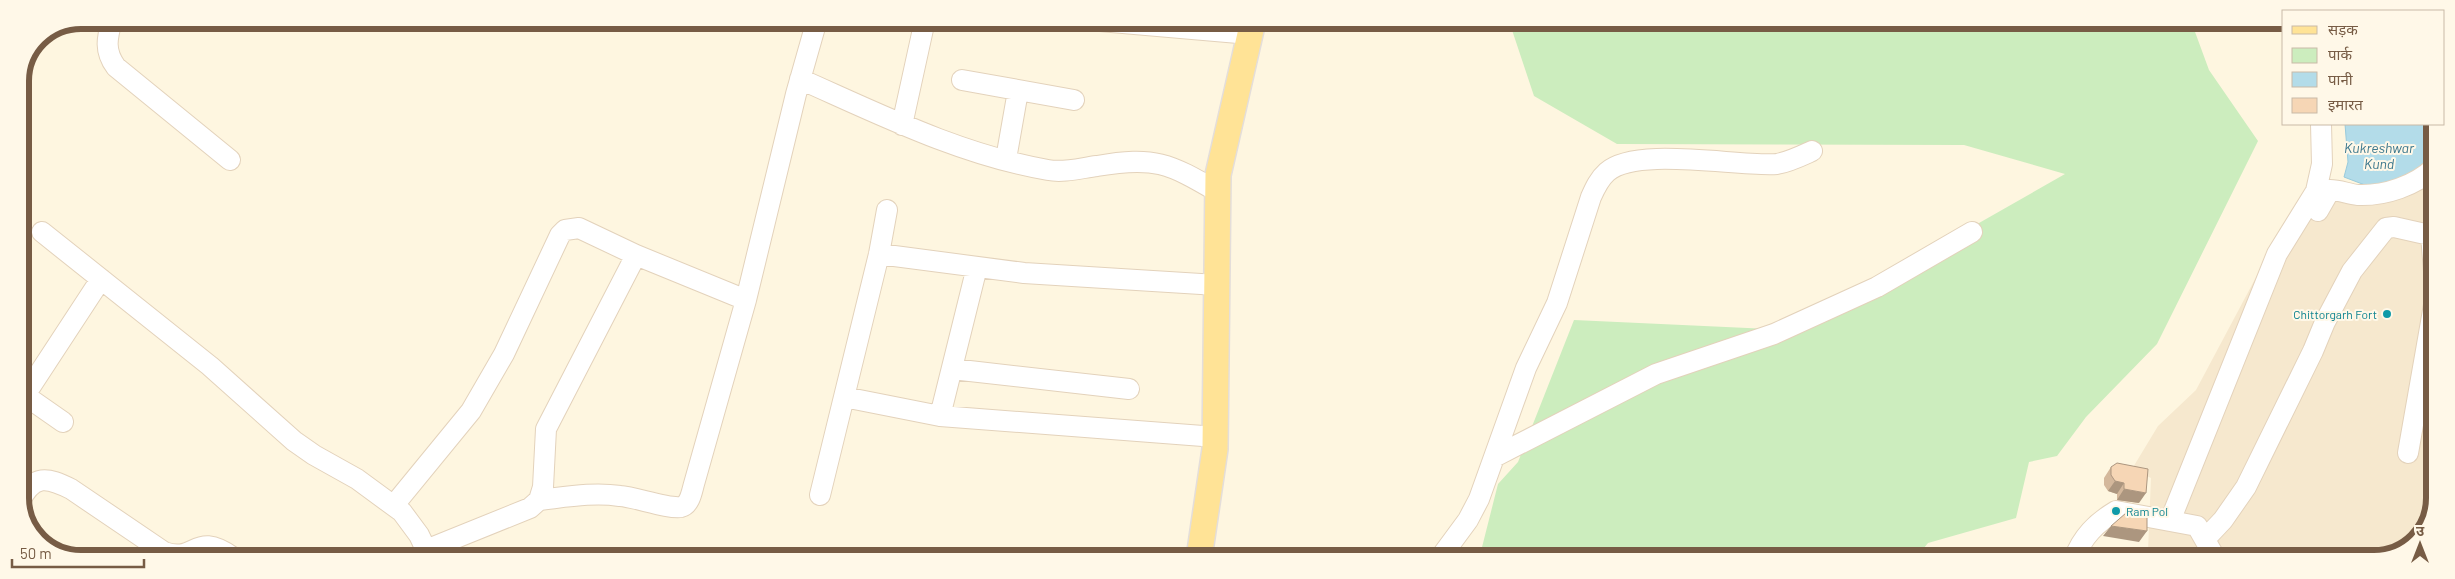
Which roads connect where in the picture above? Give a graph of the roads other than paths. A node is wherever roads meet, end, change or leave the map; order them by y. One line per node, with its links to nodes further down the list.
1 (110, 29): 12 (street)
2 (814, 29): 5 (street)
3 (924, 29): 9 (street)
4 (1251, 29): 15 (main road)
5 (800, 79): 9 (street); 26 (street)
6 (962, 80): 7 (street)
7 (1018, 91): 8 (street); 13 (street)
8 (1074, 100)
9 (902, 125): 13 (street)
10 (2321, 125): 19 (street)
11 (1812, 151): 37 (street)
12 (230, 160)
13 (1006, 160): 15 (street)
14 (2426, 175): 19 (street)
15 (1218, 192): 25 (main road)
16 (887, 210): 21 (street)
17 (42, 232): 24 (street)
18 (1972, 232): 37 (street)
19 (2291, 232): 42 (street)
20 (2426, 234): 43 (street)
21 (879, 254): 23 (street); 32 (street)
22 (636, 255): 26 (street); 40 (street); 41 (street)
23 (977, 267): 25 (street); 28 (street)
24 (100, 279): 29 (street); 41 (street)
25 (1217, 285): 35 (main road)
26 (746, 300): 40 (street)
27 (2426, 351): 36 (street)
28 (952, 369): 30 (street); 33 (street)
29 (29, 384)
30 (1129, 389)
31 (29, 397): 34 (street)
32 (844, 398): 33 (street); 39 (street)
33 (940, 416): 35 (street)
34 (63, 422)
35 (1216, 437): 49 (main road)
36 (2408, 454)
37 (1496, 456): 50 (street)
38 (29, 489): 44 (street)
39 (820, 495)
40 (539, 500): 48 (street)
41 (394, 505): 47 (street)
42 (2170, 521): 43 (street); 51 (street)
43 (2205, 539): 52 (street)
44 (161, 550)
45 (192, 550): 46 (street)
46 (223, 550)
47 (426, 550)
48 (437, 550)
49 (1200, 550)
50 (1446, 550)
51 (2077, 550)
52 (2211, 550)

